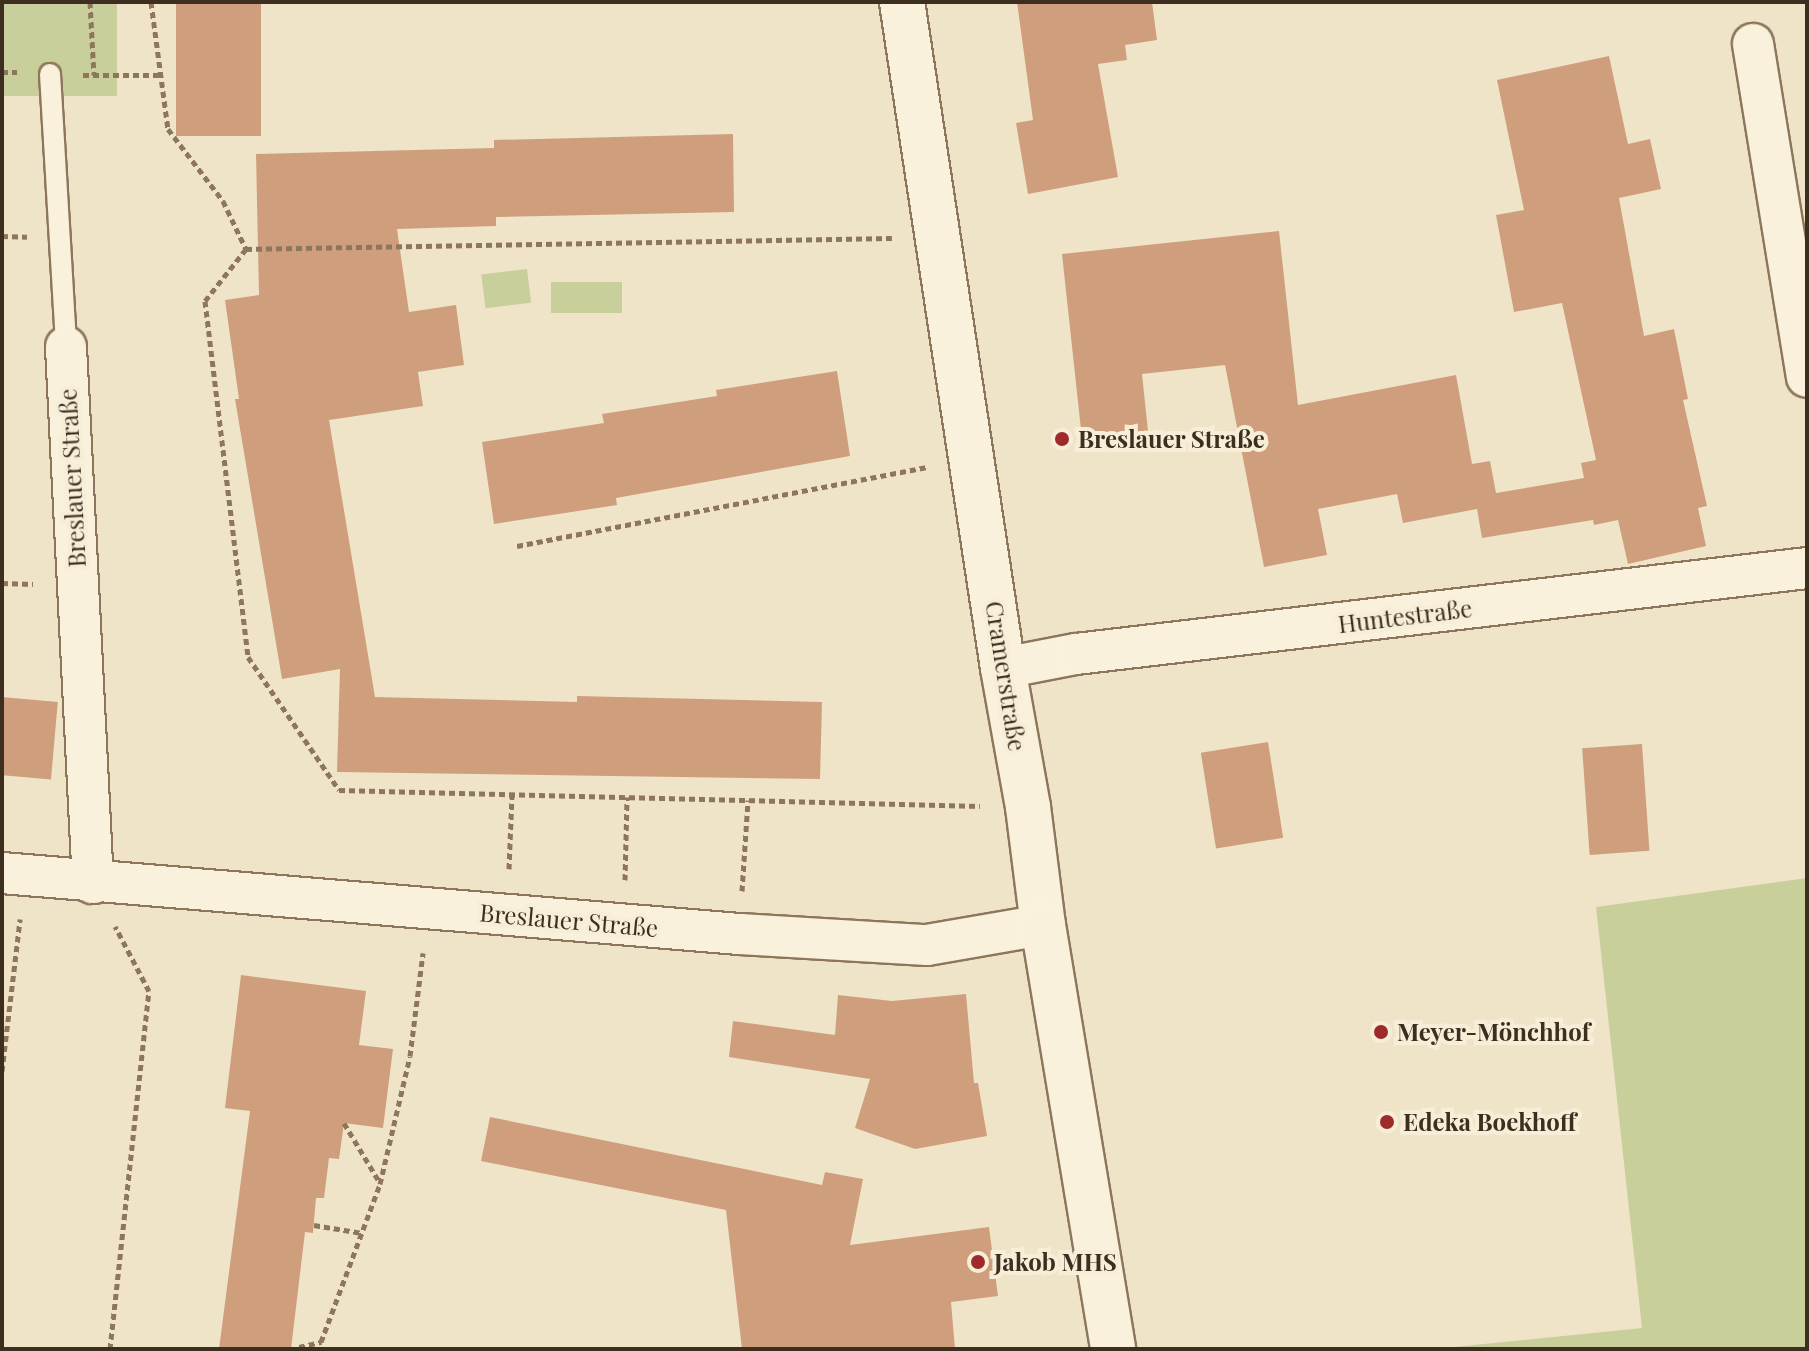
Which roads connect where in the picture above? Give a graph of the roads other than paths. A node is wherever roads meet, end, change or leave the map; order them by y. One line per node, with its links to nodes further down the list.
1 (902, 2): 7 (main road, Cramerstraße)
2 (1753, 44): 5 (street)
3 (50, 74): 4 (lane, Breslauer Straße)
4 (66, 347): 9 (street, Breslauer Straße)
5 (1807, 377)
6 (1807, 568): 7 (street, Huntestraße)
7 (1003, 668): 10 (main road, Cramerstraße)
8 (14, 874): 9 (street, Breslauer Straße)
9 (93, 883): 10 (street, Breslauer Straße)
10 (1043, 925): 11 (main road, Cramerstraße)
11 (1113, 1349)

